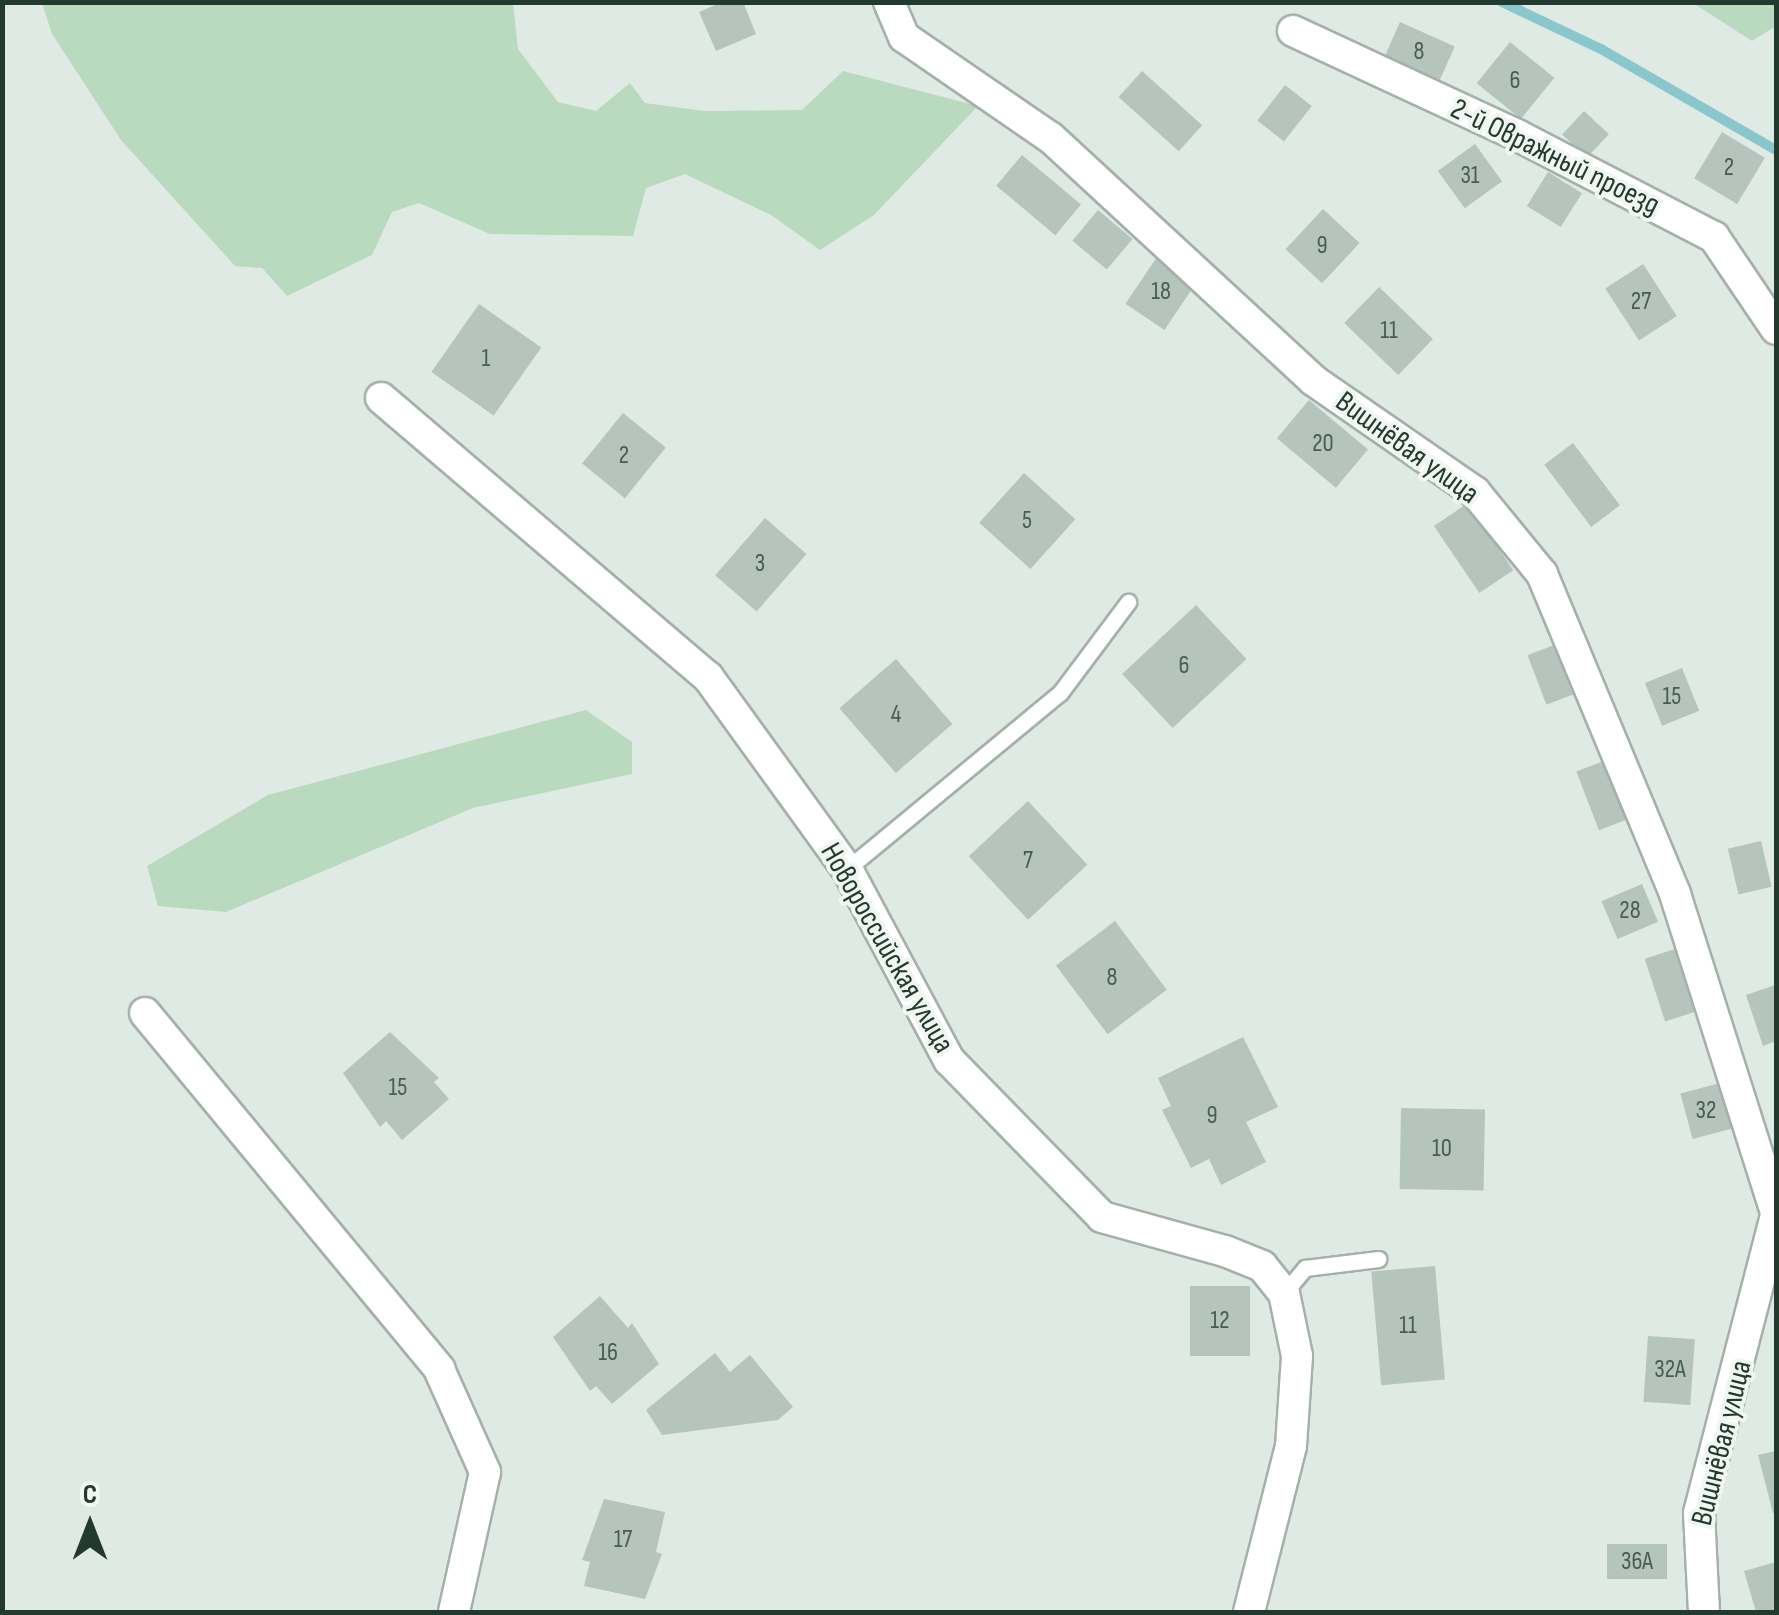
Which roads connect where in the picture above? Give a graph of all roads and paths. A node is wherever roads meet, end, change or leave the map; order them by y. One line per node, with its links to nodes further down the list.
1 (889, 2): 8 (street, Вишнёвая улица)
2 (1293, 32): 3 (street, 2-й Овражный проезд)
3 (1776, 329)
4 (382, 398): 6 (street, Новороссийская улица)
5 (1128, 602): 6 (lane)
6 (847, 868): 10 (street, Новороссийская улица)
7 (145, 1013): 11 (street)
8 (1776, 1215): 13 (street, Вишнёвая улица)
9 (1378, 1259): 10 (lane)
10 (1284, 1293): 12 (street)
11 (454, 1612)
12 (1249, 1612)
13 (1704, 1612)

